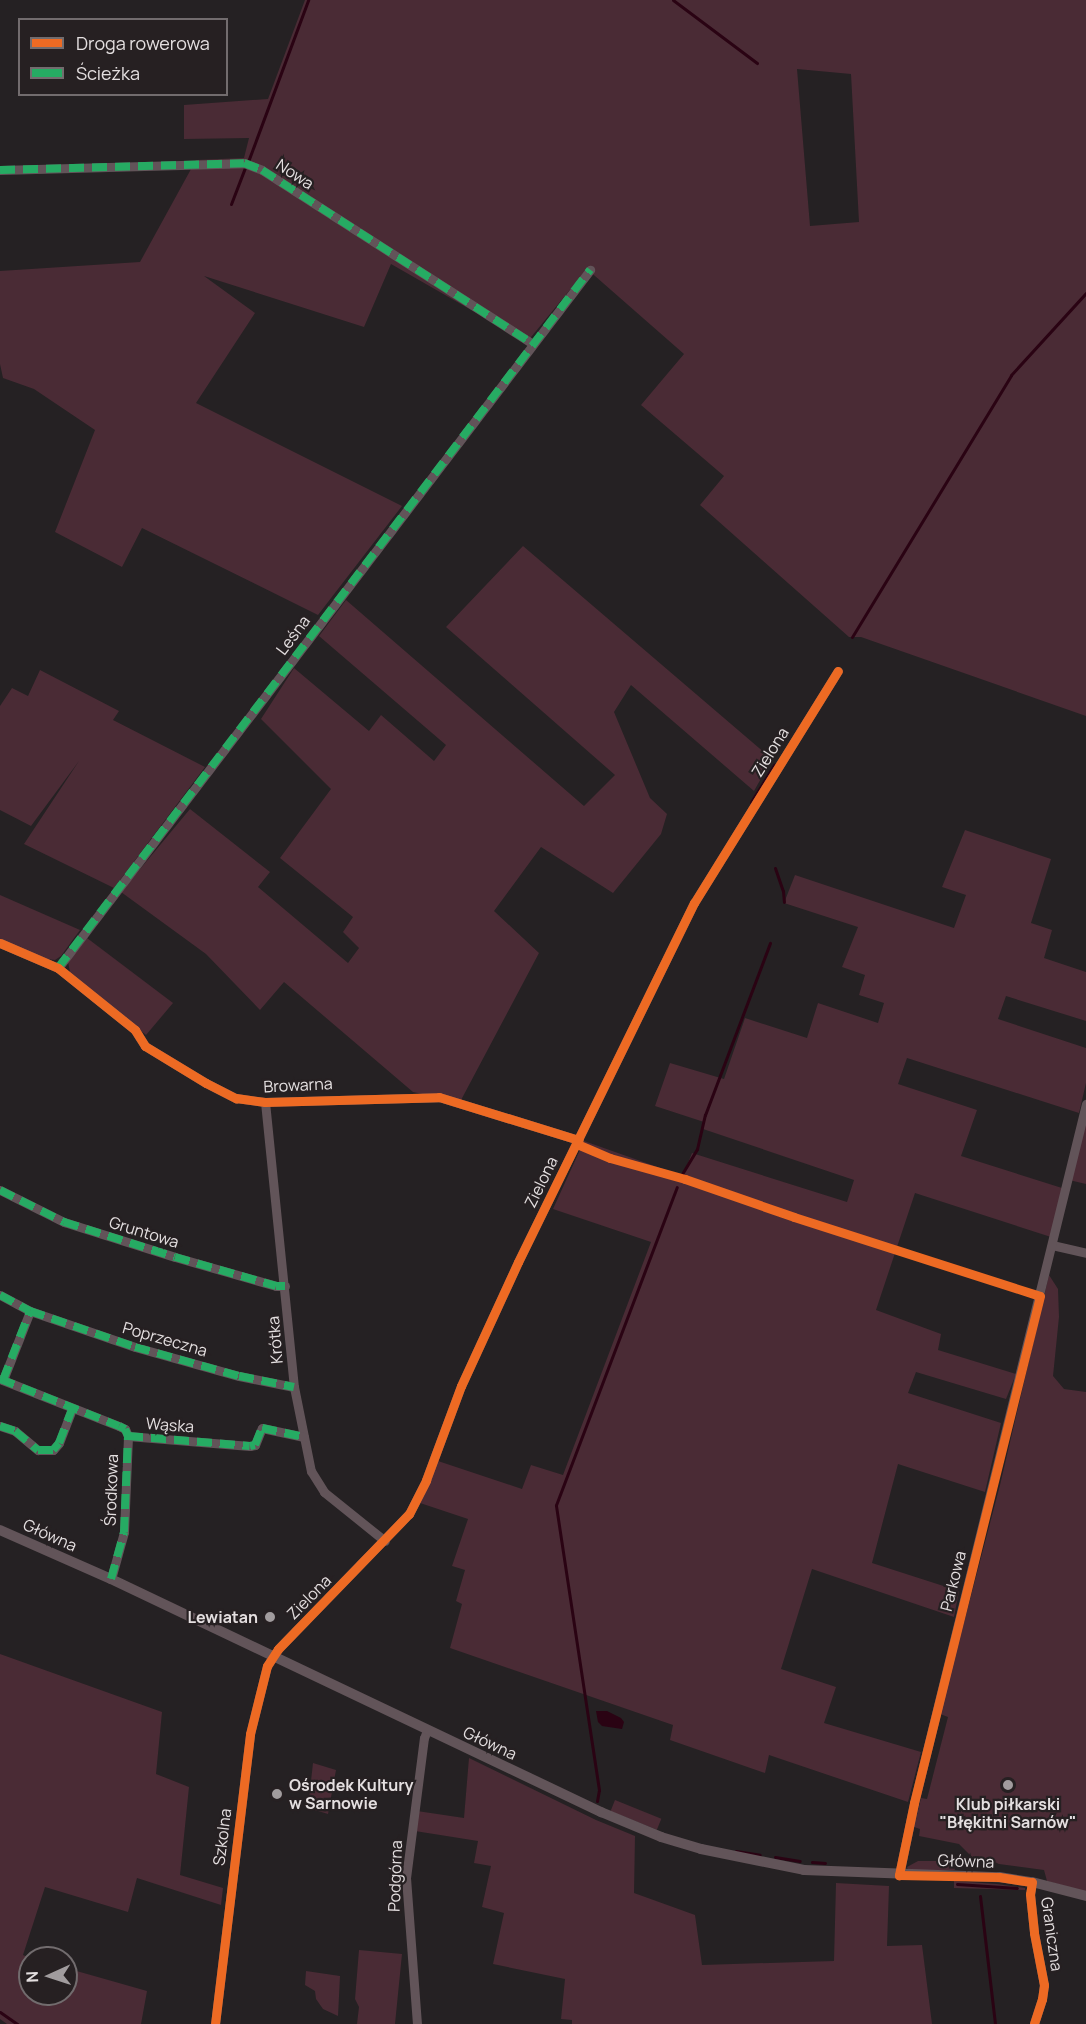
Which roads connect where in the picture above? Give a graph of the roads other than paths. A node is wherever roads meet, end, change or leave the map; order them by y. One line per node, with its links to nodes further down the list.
1 (0, 170): 3 (street, Nowa)
2 (590, 270): 3 (street, Leśna)
3 (533, 345): 6 (street, Leśna)
4 (837, 671): 9 (street, Zielona)
5 (0, 943): 6 (street)
6 (58, 968): 7 (street, Browarna)
7 (265, 1102): 9 (street, Browarna); 13 (street, Krótka)
8 (1086, 1104): 11 (street, Parkowa)
9 (579, 1140): 23 (street, Zielona)
10 (0, 1190): 13 (street, Gruntowa)
11 (1052, 1245): 12 (street); 27 (street, Parkowa)
12 (1086, 1253)
13 (285, 1286): 17 (street, Krótka)
14 (0, 1295): 15 (street, Poprzeczna)
15 (30, 1311): 16 (street); 17 (street, Poprzeczna)
16 (2, 1379): 18 (street, Wąska)
17 (294, 1388): 21 (street, Krótka)
18 (72, 1410): 19 (street); 20 (street, Wąska)
19 (0, 1426)
20 (128, 1436): 21 (street, Wąska); 24 (street, Środkowa)
21 (304, 1437): 23 (street, Krótka)
22 (0, 1530): 24 (street, Główna)
23 (385, 1541): 25 (street, Zielona)
24 (111, 1579): 25 (street, Główna)
25 (272, 1657): 26 (street, Główna); 30 (street, Szkolna)
26 (427, 1730): 27 (street, Główna); 31 (street, Podgórna)
27 (899, 1875): 28 (street, Główna)
28 (1032, 1882): 29 (street, Główna); 32 (street, Graniczna)
29 (1086, 1896)
30 (215, 2024)
31 (417, 2024)
32 (1034, 2024)

